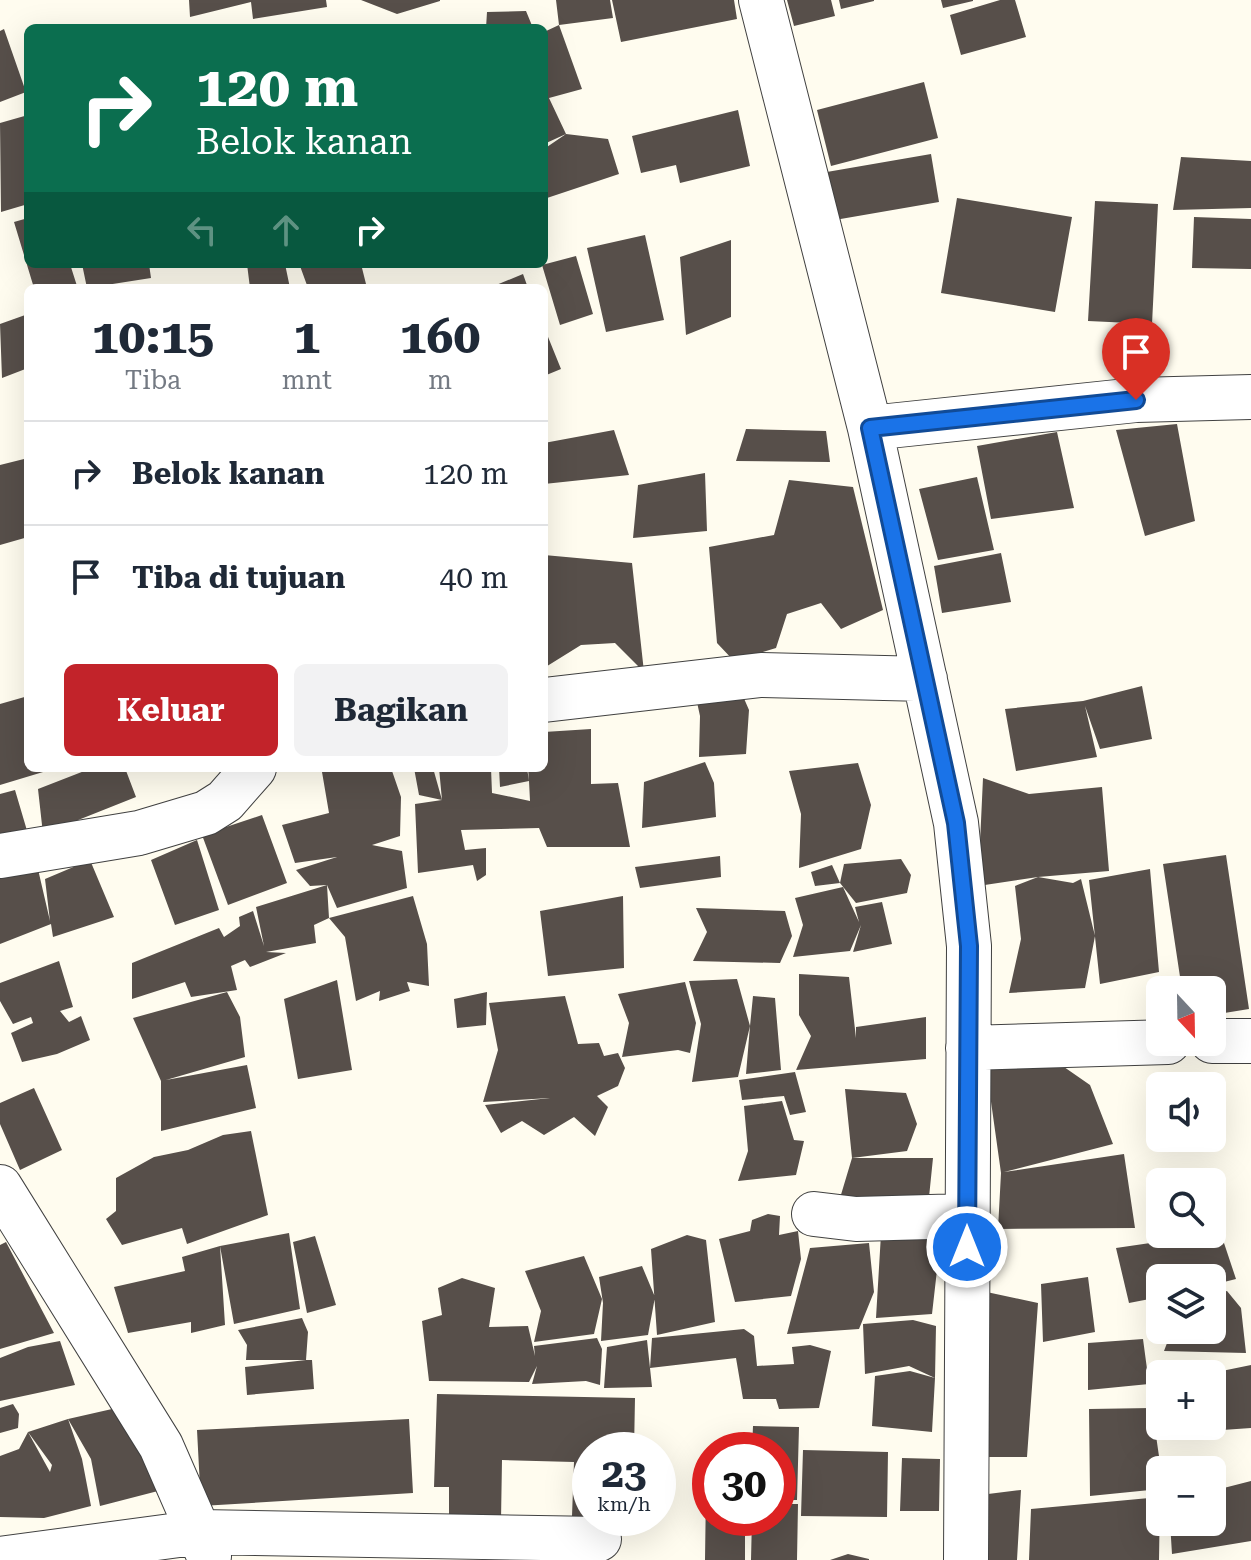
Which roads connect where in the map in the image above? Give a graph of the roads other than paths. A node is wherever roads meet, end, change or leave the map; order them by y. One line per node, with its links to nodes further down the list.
1 (761, 0): 3 (street)
2 (1251, 397): 3 (street)
3 (870, 428): 4 (street)
4 (925, 679): 5 (street); 11 (street)
5 (548, 700)
6 (250, 772): 7 (street)
7 (0, 856)
8 (1226, 1041): 9 (street)
9 (1251, 1041)
10 (1146, 1043): 11 (street)
11 (968, 1048): 14 (street)
12 (0, 1187): 16 (street)
13 (814, 1214): 14 (street)
14 (967, 1216): 18 (street)
15 (599, 1539): 16 (street)
16 (205, 1546): 17 (street)
17 (0, 1559)
18 (966, 1560)

